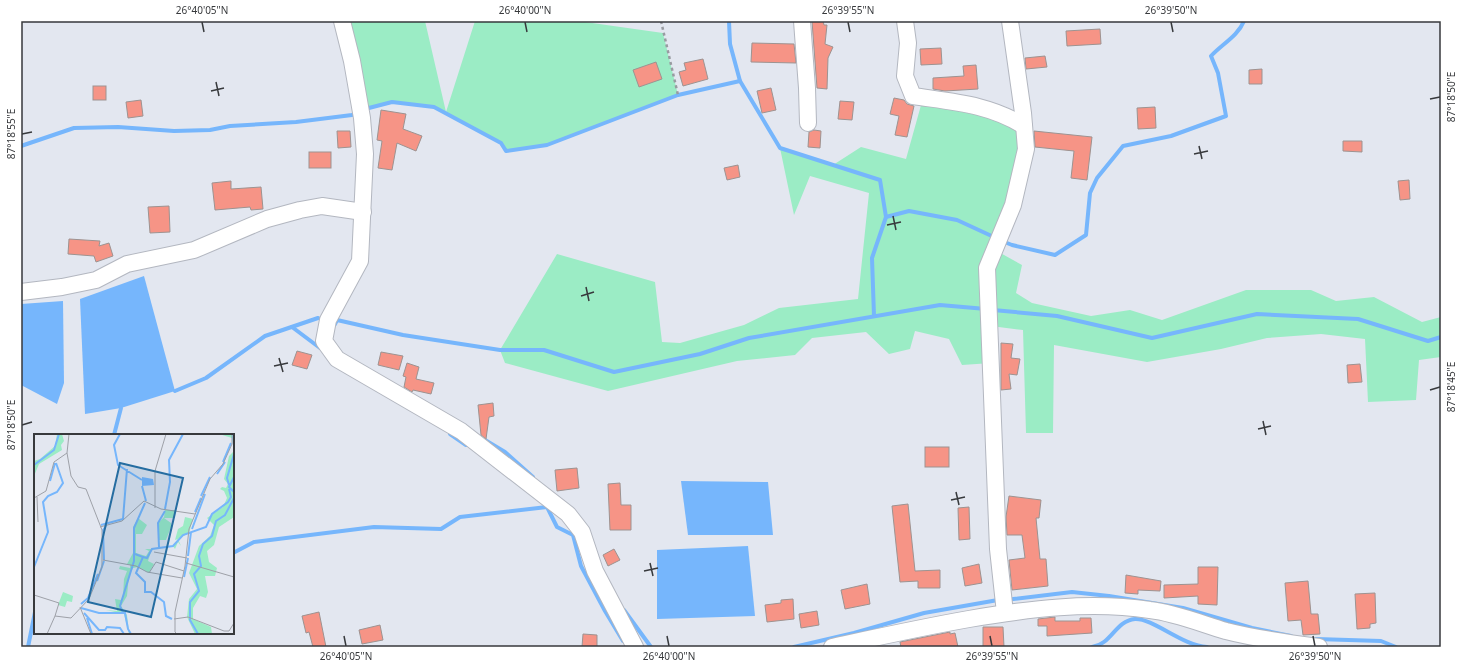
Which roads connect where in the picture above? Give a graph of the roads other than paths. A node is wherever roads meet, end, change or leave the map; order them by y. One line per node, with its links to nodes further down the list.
1 (342, 21): 7 (street)
2 (802, 21): 5 (street)
3 (906, 21): 6 (street)
4 (1010, 21): 6 (street)
5 (808, 123)
6 (1024, 126): 9 (street)
7 (363, 212): 8 (street); 10 (street)
8 (21, 292)
9 (1005, 613): 11 (street); 12 (street)
10 (635, 647)
11 (832, 647)
12 (1319, 647)

